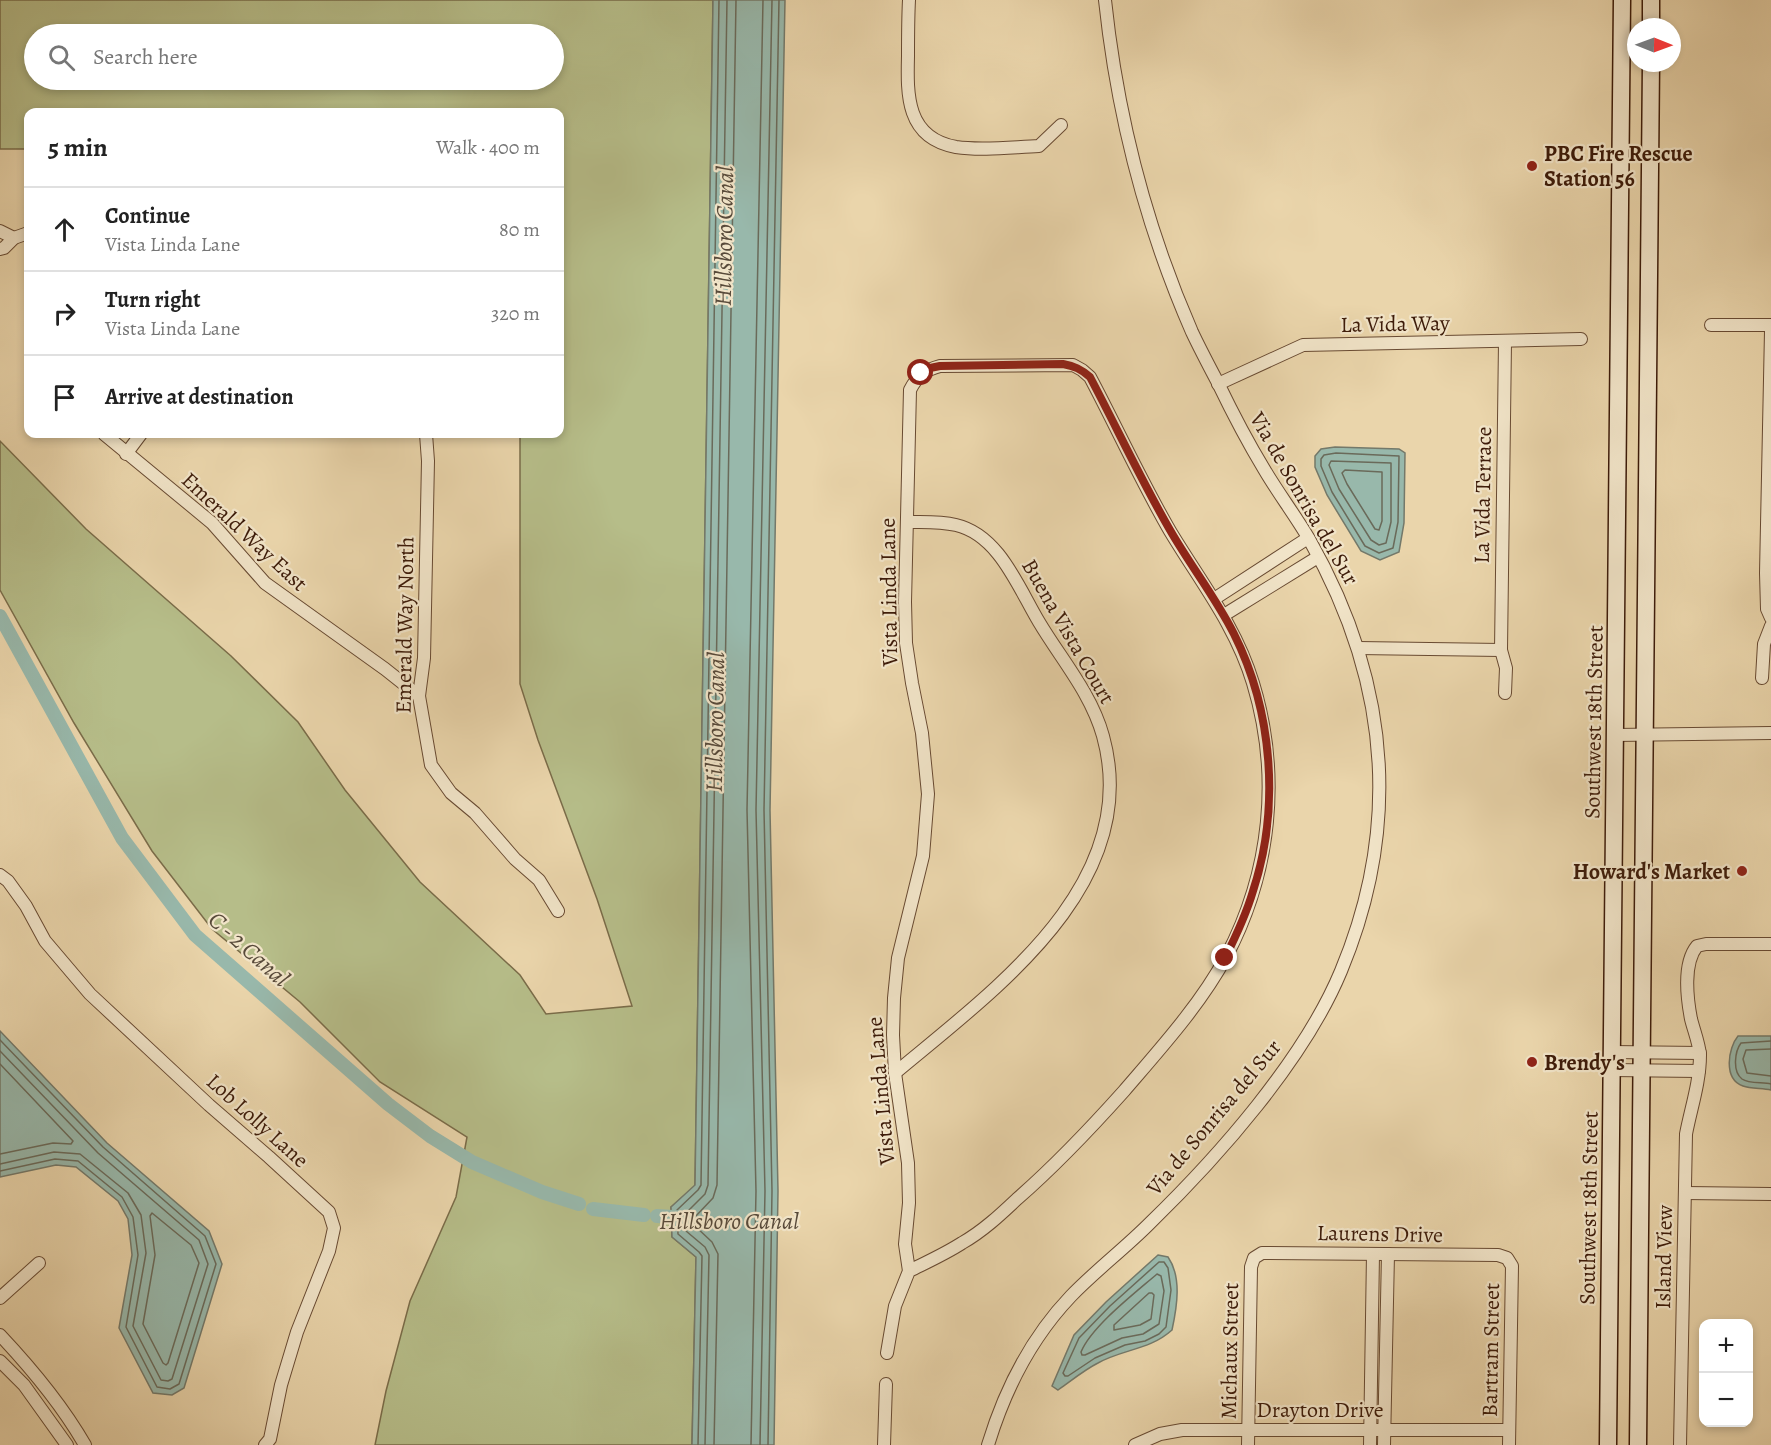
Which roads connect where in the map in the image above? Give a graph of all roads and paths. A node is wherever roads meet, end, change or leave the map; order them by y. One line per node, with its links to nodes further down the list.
1 (909, 0): 7 (street)
2 (1105, 0): 17 (street, Via de Sonrisa del Sur)
3 (1622, 0): 36 (main road, Southwest 18th Street)
4 (1651, 0): 5 (main road)
5 (1651, 18)
6 (1651, 72): 34 (main road)
7 (1061, 125)
8 (0, 231): 10 (street)
9 (24, 234): 10 (street)
10 (14, 238): 11 (street)
11 (0, 249)
12 (1711, 325): 13 (street)
13 (1771, 325)
14 (1771, 331): 27 (street)
15 (1581, 339): 16 (street, La Vida Way)
16 (1505, 342): 17 (street, La Vida Way); 30 (street, La Vida Terrace)
17 (1218, 384): 23 (street, Via de Sonrisa del Sur)
18 (108, 438): 21 (street, Emerald Way East)
19 (138, 438): 21 (street)
20 (426, 438): 33 (street, Emerald Way North)
21 (126, 454): 33 (street, Emerald Way East)
22 (906, 522): 25 (street, Vista Linda Lane); 46 (street, Vista Linda Lane); 46 (street, Buena Vista Court)
23 (1308, 538): 24 (street, Via de Sonrisa del Sur); 25 (street)
24 (1318, 557): 26 (street); 29 (street, Via de Sonrisa del Sur)
25 (1214, 599): 26 (street, Vista Linda Lane)
26 (1224, 615): 54 (street, Vista Linda Lane)
27 (1771, 618)
28 (1771, 626): 31 (street)
29 (1358, 648): 30 (street); 68 (street, Via de Sonrisa del Sur)
30 (1501, 650): 32 (street, La Vida Terrace)
31 (1762, 678)
32 (1505, 693)
33 (419, 696): 38 (street, Emerald Way North)
34 (1645, 734): 35 (street); 36 (street); 41 (main road)
35 (1771, 734)
36 (1615, 735): 40 (main road, Southwest 18th Street)
37 (0, 875): 66 (street, Lob Lolly Lane)
38 (558, 911)
39 (1771, 945): 42 (street, Island View)
40 (1612, 1052): 41 (street); 43 (main road, Southwest 18th Street)
41 (1642, 1052): 42 (street); 44 (main road)
42 (1700, 1053): 45 (street, Island View)
43 (1612, 1070): 44 (street); 74 (main road, Southwest 18th Street)
44 (1642, 1070): 45 (street); 75 (main road)
45 (1699, 1071): 47 (street, Island View)
46 (895, 1073): 54 (street, Vista Linda Lane)
47 (1685, 1193): 48 (street); 76 (street, Island View)
48 (1771, 1194)
49 (1373, 1254): 50 (street, Laurens Drive); 51 (street, Laurens Drive); 61 (street)
50 (1388, 1254): 52 (street, Laurens Drive); 62 (street)
51 (1254, 1258): 60 (street, Michaux Street)
52 (1507, 1258): 63 (street, Bartram Street)
53 (39, 1263): 55 (street)
54 (909, 1271): 57 (street, Vista Linda Lane)
55 (0, 1298)
56 (0, 1335): 65 (street)
57 (887, 1353)
58 (0, 1361): 64 (street)
59 (886, 1384): 67 (street)
60 (1249, 1430): 61 (street, Drayton Drive); 69 (street, Drayton Drive); 70 (street, Michaux Street)
61 (1371, 1430): 62 (street, Drayton Drive); 71 (street)
62 (1384, 1430): 63 (street, Drayton Drive); 72 (street)
63 (1509, 1430): 73 (street, Bartram Street)
64 (67, 1445)
65 (85, 1445)
66 (265, 1445)
67 (884, 1445)
68 (988, 1445)
69 (1135, 1445)
70 (1248, 1445)
71 (1371, 1445)
72 (1384, 1445)
73 (1509, 1445)
74 (1608, 1445)
75 (1638, 1445)
76 (1680, 1445)

